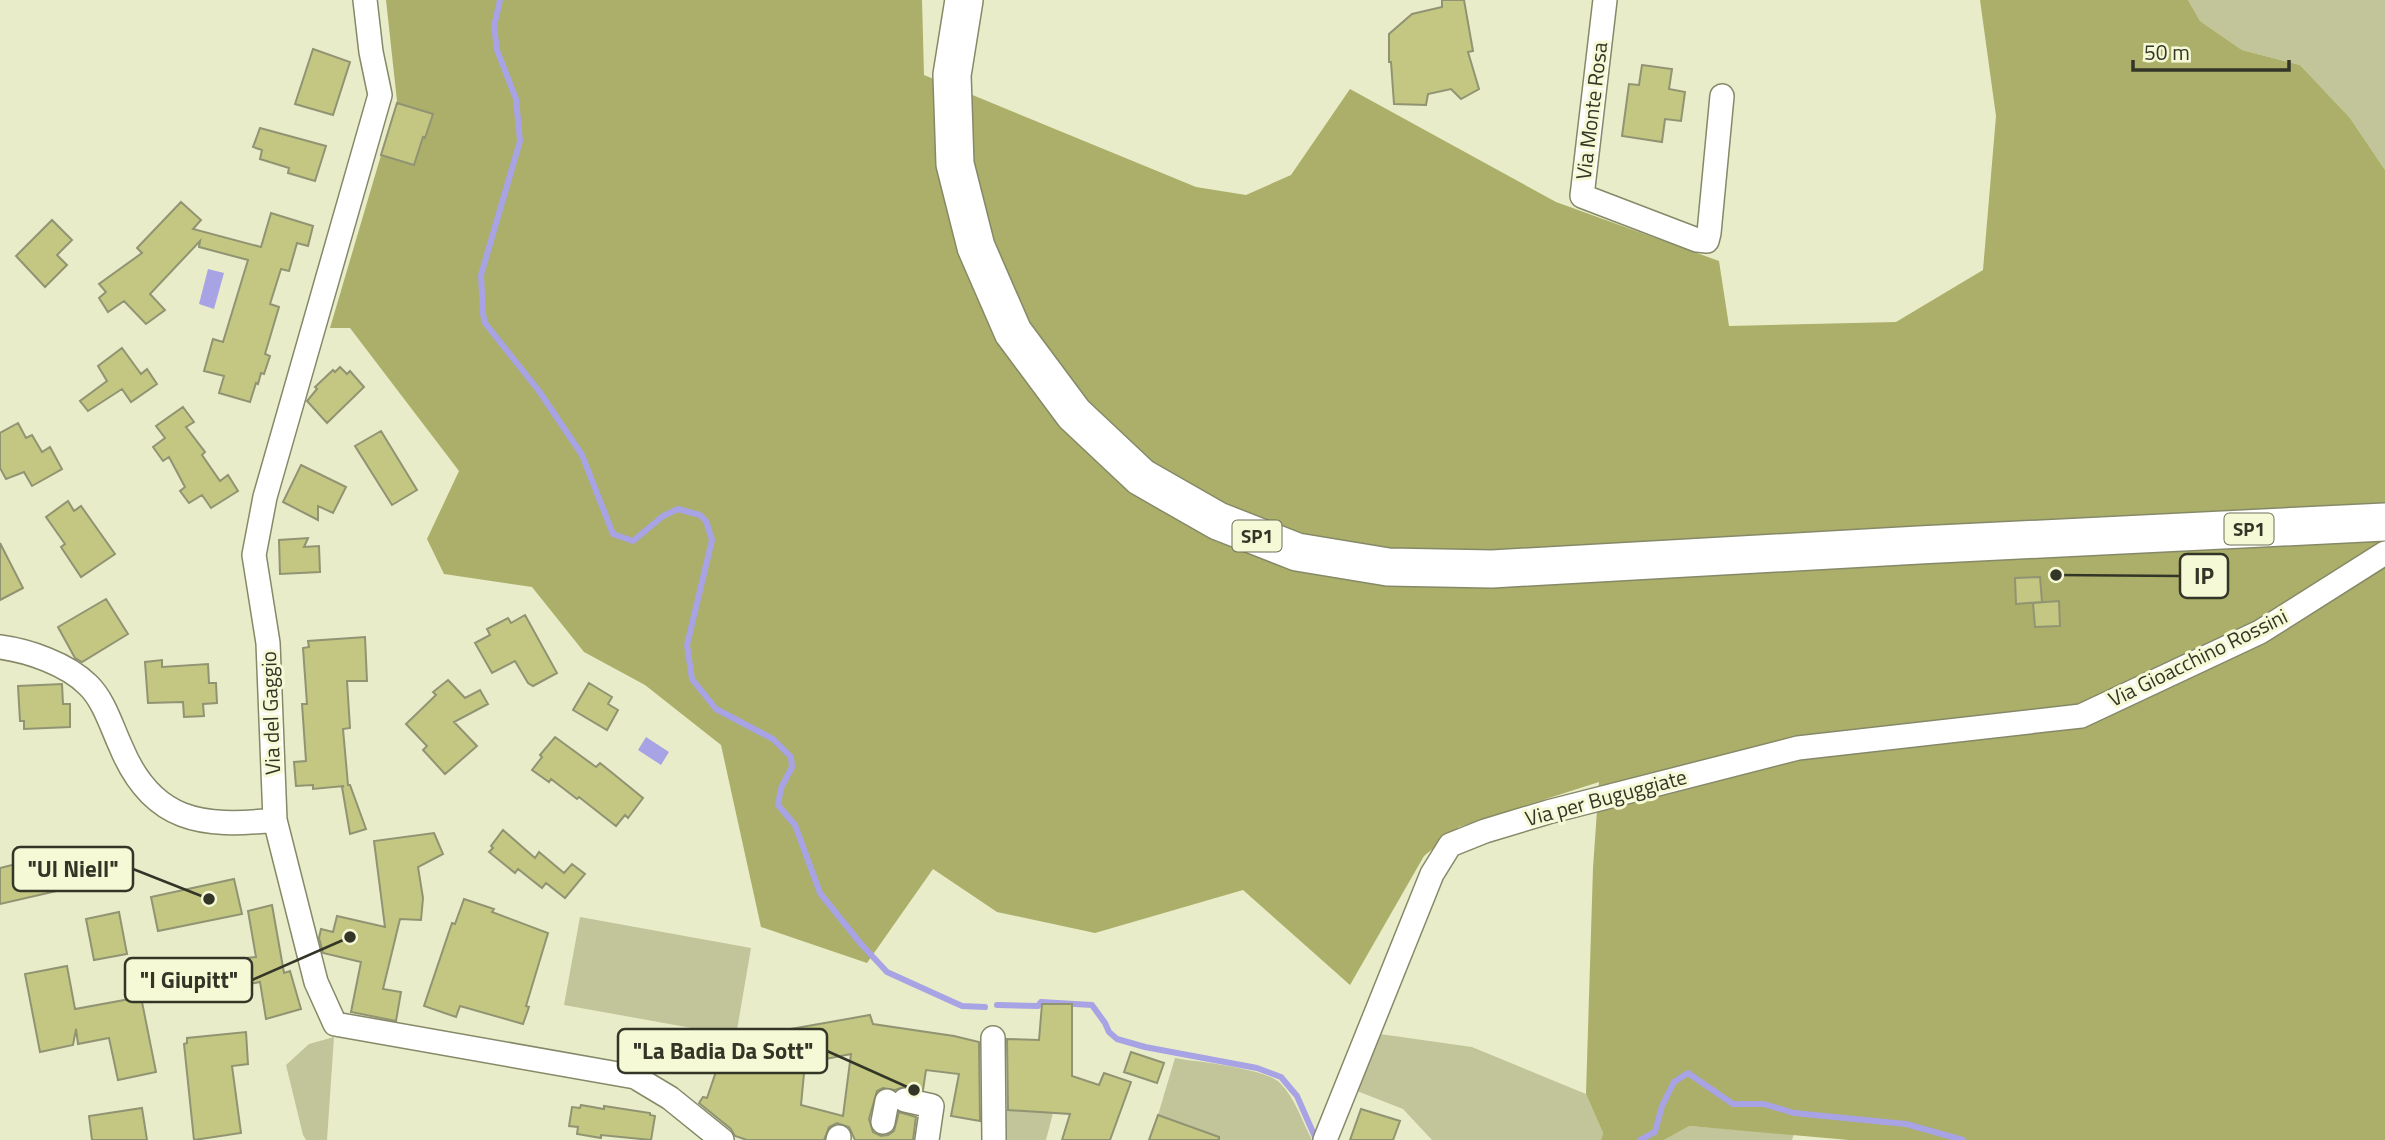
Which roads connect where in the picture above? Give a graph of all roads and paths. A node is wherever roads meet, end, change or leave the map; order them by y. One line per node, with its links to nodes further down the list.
1 (365, 0): 9 (street, Via del Gaggio)
2 (964, 0): 5 (main road, SP1)
3 (1605, 0): 4 (street, Via Monte Rosa)
4 (1722, 96)
5 (2385, 522)
6 (2385, 552): 8 (street, Via Gioacchino Rossini)
7 (0, 647): 9 (street)
8 (2081, 716): 15 (street, Via per Buguggiate)
9 (275, 820): 12 (street, Via del Gaggio)
10 (993, 1038): 14 (street)
11 (892, 1108): 13 (street)
12 (722, 1140)
13 (927, 1140)
14 (994, 1140)
15 (1325, 1140)

